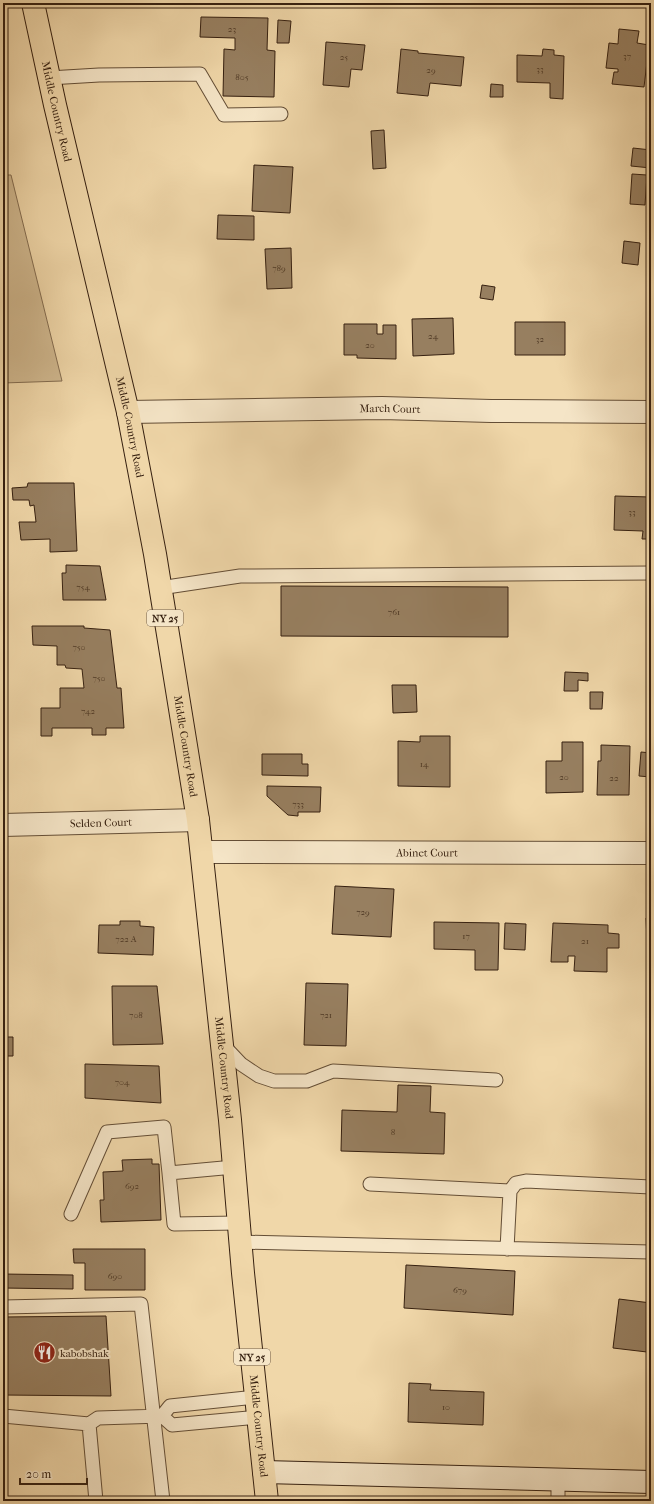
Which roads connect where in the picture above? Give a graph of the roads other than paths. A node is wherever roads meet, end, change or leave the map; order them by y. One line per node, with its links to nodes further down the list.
1 (33, 3): 2 (main road, Middle Country Road / NY 25)
2 (49, 78): 3 (lane); 4 (main road, Middle Country Road / NY 25)
3 (281, 114)
4 (128, 412): 5 (street, March Court); 7 (main road, Middle Country Road / NY 25)
5 (651, 412)
6 (651, 572): 7 (lane)
7 (160, 588): 8 (main road, Middle Country Road / NY 25)
8 (198, 820): 9 (street, Selden Court); 10 (main road, Middle Country Road / NY 25)
9 (3, 825)
10 (203, 852): 11 (street, Abinet Court); 12 (main road, Middle Country Road / NY 25)
11 (651, 853)
12 (223, 1045): 13 (lane); 14 (main road, Middle Country Road / NY 25)
13 (496, 1080)
14 (234, 1167): 15 (lane); 20 (main road, Middle Country Road / NY 25)
15 (169, 1173): 19 (lane); 20 (lane)
16 (370, 1184): 18 (lane)
17 (651, 1187): 18 (lane)
18 (510, 1191): 21 (lane)
19 (71, 1214)
20 (239, 1232): 21 (lane); 24 (main road, Middle Country Road / NY 25)
21 (507, 1249): 22 (lane)
22 (651, 1252)
23 (3, 1306): 26 (lane)
24 (257, 1407): 26 (lane); 26 (lane); 28 (main road, Middle Country Road / NY 25)
25 (3, 1416): 27 (lane)
26 (157, 1417): 27 (lane); 32 (lane)
27 (89, 1424): 31 (lane)
28 (264, 1472): 29 (street); 33 (main road, Middle Country Road / NY 25)
29 (558, 1480): 30 (street); 34 (lane)
30 (651, 1482)
31 (96, 1501)
32 (163, 1501)
33 (267, 1501)
34 (558, 1501)

